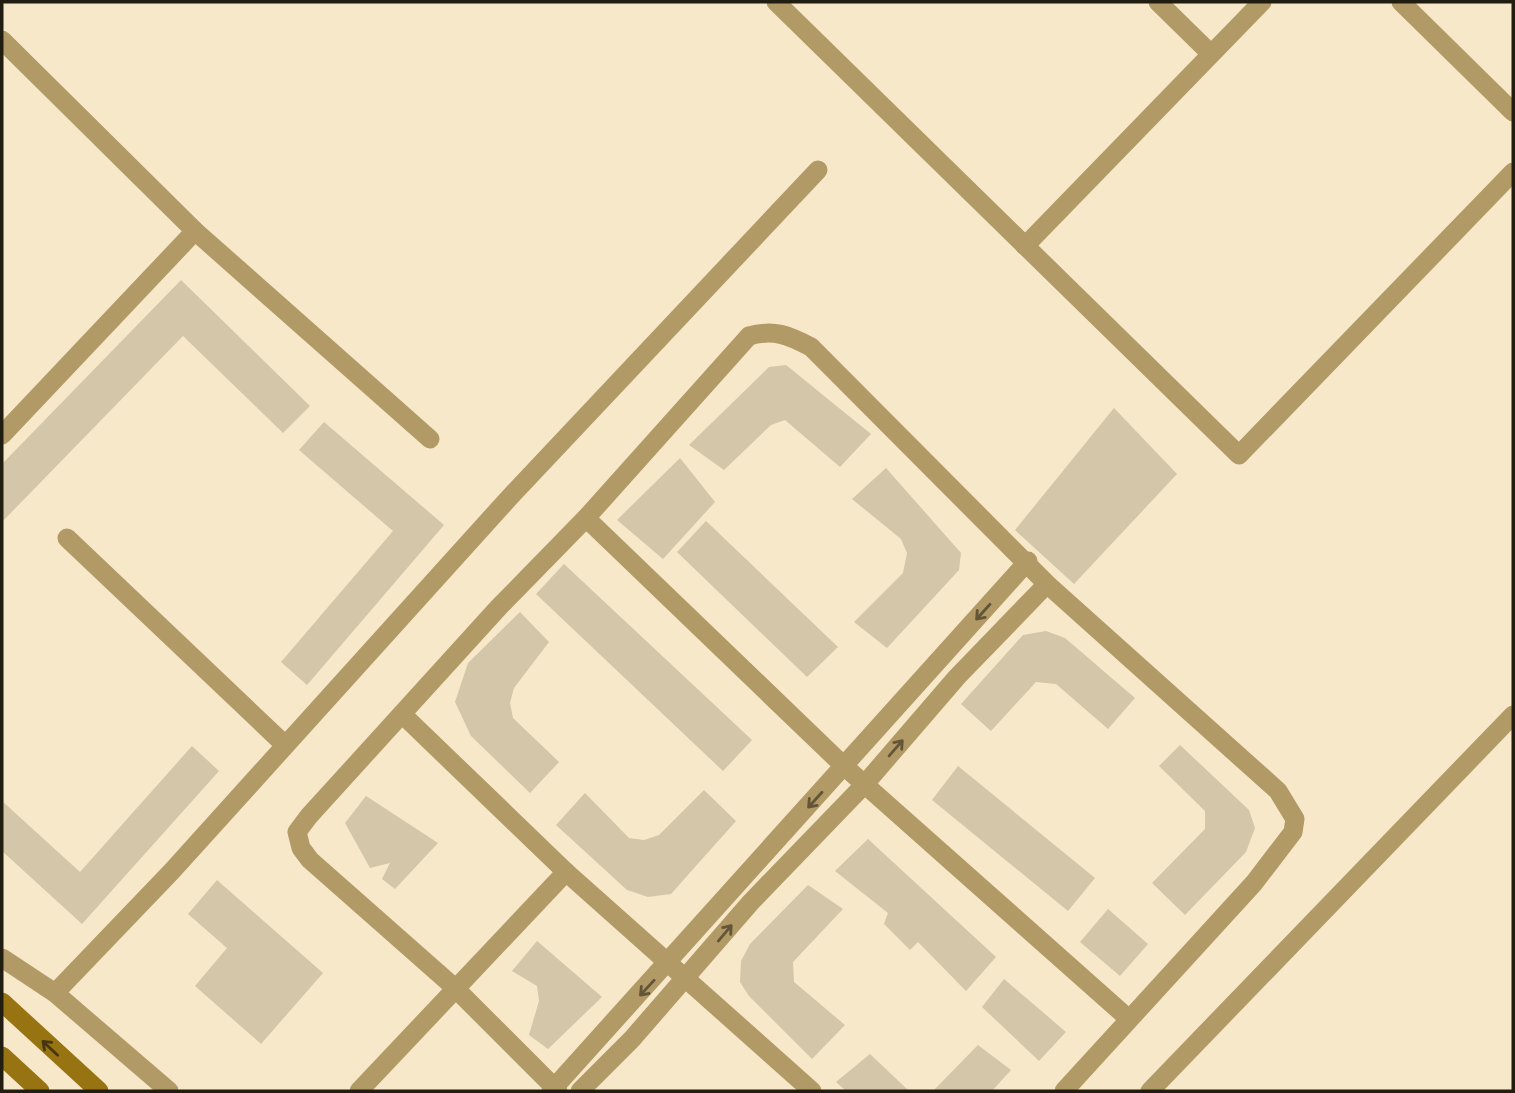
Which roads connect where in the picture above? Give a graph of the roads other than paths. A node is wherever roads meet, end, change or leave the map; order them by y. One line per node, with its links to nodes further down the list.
1 (776, 2): 11 (street)
2 (1158, 2): 6 (street)
3 (1262, 2): 6 (street)
4 (1401, 2): 7 (street)
5 (2, 40): 10 (street)
6 (1211, 54): 11 (street)
7 (1513, 112)
8 (818, 170): 20 (street)
9 (1513, 172): 11 (street)
10 (195, 231): 12 (street); 13 (street)
11 (1025, 246)
12 (2, 435)
13 (430, 439)
14 (586, 518): 16 (street); 18 (street); 21 (street)
15 (67, 538): 20 (street)
16 (1028, 561): 17 (street); 21 (street, one-way to 21)
17 (1047, 584): 22 (street, one-way to 17); 30 (street)
18 (402, 714): 23 (street); 27 (street)
19 (1513, 715): 40 (street)
20 (285, 745): 28 (street)
21 (845, 767): 22 (street); 25 (street, one-way to 25)
22 (864, 785): 26 (street, one-way to 22); 30 (street)
23 (566, 872): 25 (street); 27 (street)
24 (2, 958): 28 (street)
25 (668, 964): 26 (street); 32 (street, one-way to 32)
26 (685, 980): 37 (street); 38 (street)
27 (454, 987): 32 (street); 36 (street)
28 (55, 993): 35 (street)
29 (2, 1002): 34 (main road, one-way to 29)
30 (1129, 1019): 39 (street)
31 (2, 1056): 33 (main road)
32 (555, 1090)
33 (40, 1091)
34 (99, 1091)
35 (169, 1091)
36 (359, 1091)
37 (580, 1091)
38 (812, 1091)
39 (1064, 1091)
40 (1150, 1091)

